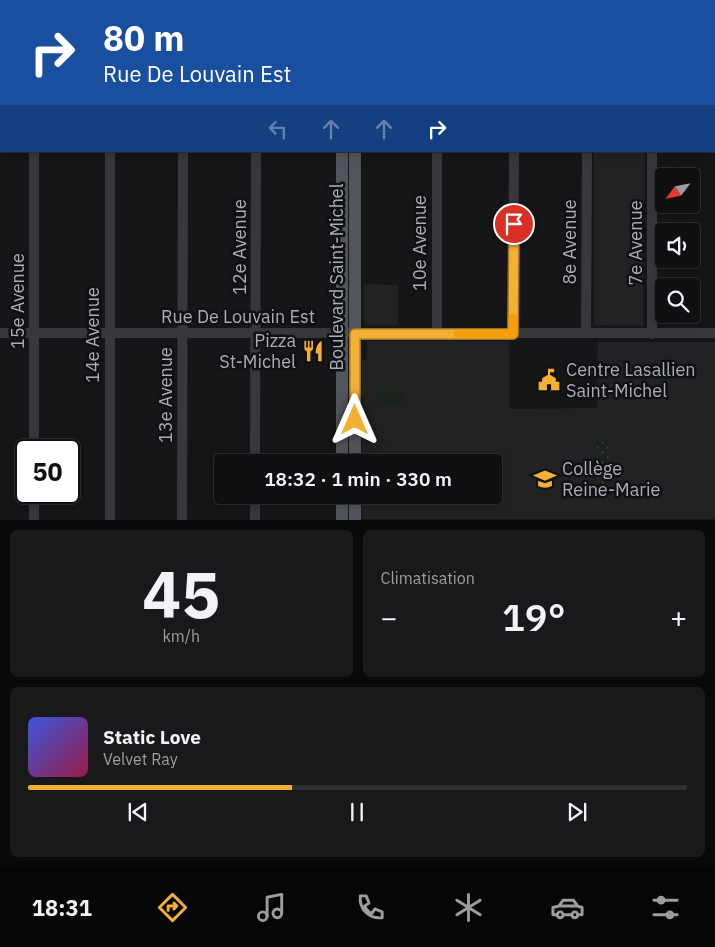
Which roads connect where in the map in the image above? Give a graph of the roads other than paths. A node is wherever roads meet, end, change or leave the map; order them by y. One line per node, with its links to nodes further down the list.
1 (34, 152): 12 (street, 15e Avenue)
2 (110, 152): 13 (street, 14e Avenue)
3 (183, 152): 14 (street, 13e Avenue)
4 (256, 152): 15 (street, 12e Avenue)
5 (342, 152): 16 (main road, Boulevard Saint-Michel)
6 (355, 152): 16 (main road, Boulevard Saint-Michel)
7 (437, 152): 19 (street, 10e Avenue)
8 (514, 152): 20 (street)
9 (587, 152): 17 (street, 8e Avenue)
10 (652, 152): 21 (street, 7e Avenue)
11 (0, 333): 12 (street, Rue De Louvain Est)
12 (34, 333): 13 (street, Rue De Louvain Est); 22 (street, 15e Avenue)
13 (109, 333): 14 (street, Rue De Louvain Est); 31 (street, 14e Avenue)
14 (183, 333): 15 (street, Rue De Louvain Est); 32 (street, 13e Avenue)
15 (256, 333): 16 (street, Rue De Louvain Est); 23 (street, 12e Avenue)
16 (348, 333): 19 (street, Rue De Louvain Est); 24 (main road, Boulevard Saint-Michel); 25 (main road, Boulevard Saint-Michel)
17 (586, 333): 20 (street, Rue De Louvain Est); 21 (street, Rue De Louvain Est)
18 (715, 333): 21 (street, Rue De Louvain Est)
19 (437, 334): 20 (street, Rue De Louvain Est)
20 (513, 334)
21 (652, 334)
22 (34, 439)
23 (255, 454)
24 (342, 454)
25 (355, 454)
26 (34, 504): 30 (street)
27 (255, 504): 33 (street)
28 (342, 504): 34 (main road)
29 (355, 504): 35 (main road)
30 (34, 520)
31 (110, 520)
32 (182, 520)
33 (255, 520)
34 (342, 520)
35 (355, 520)

